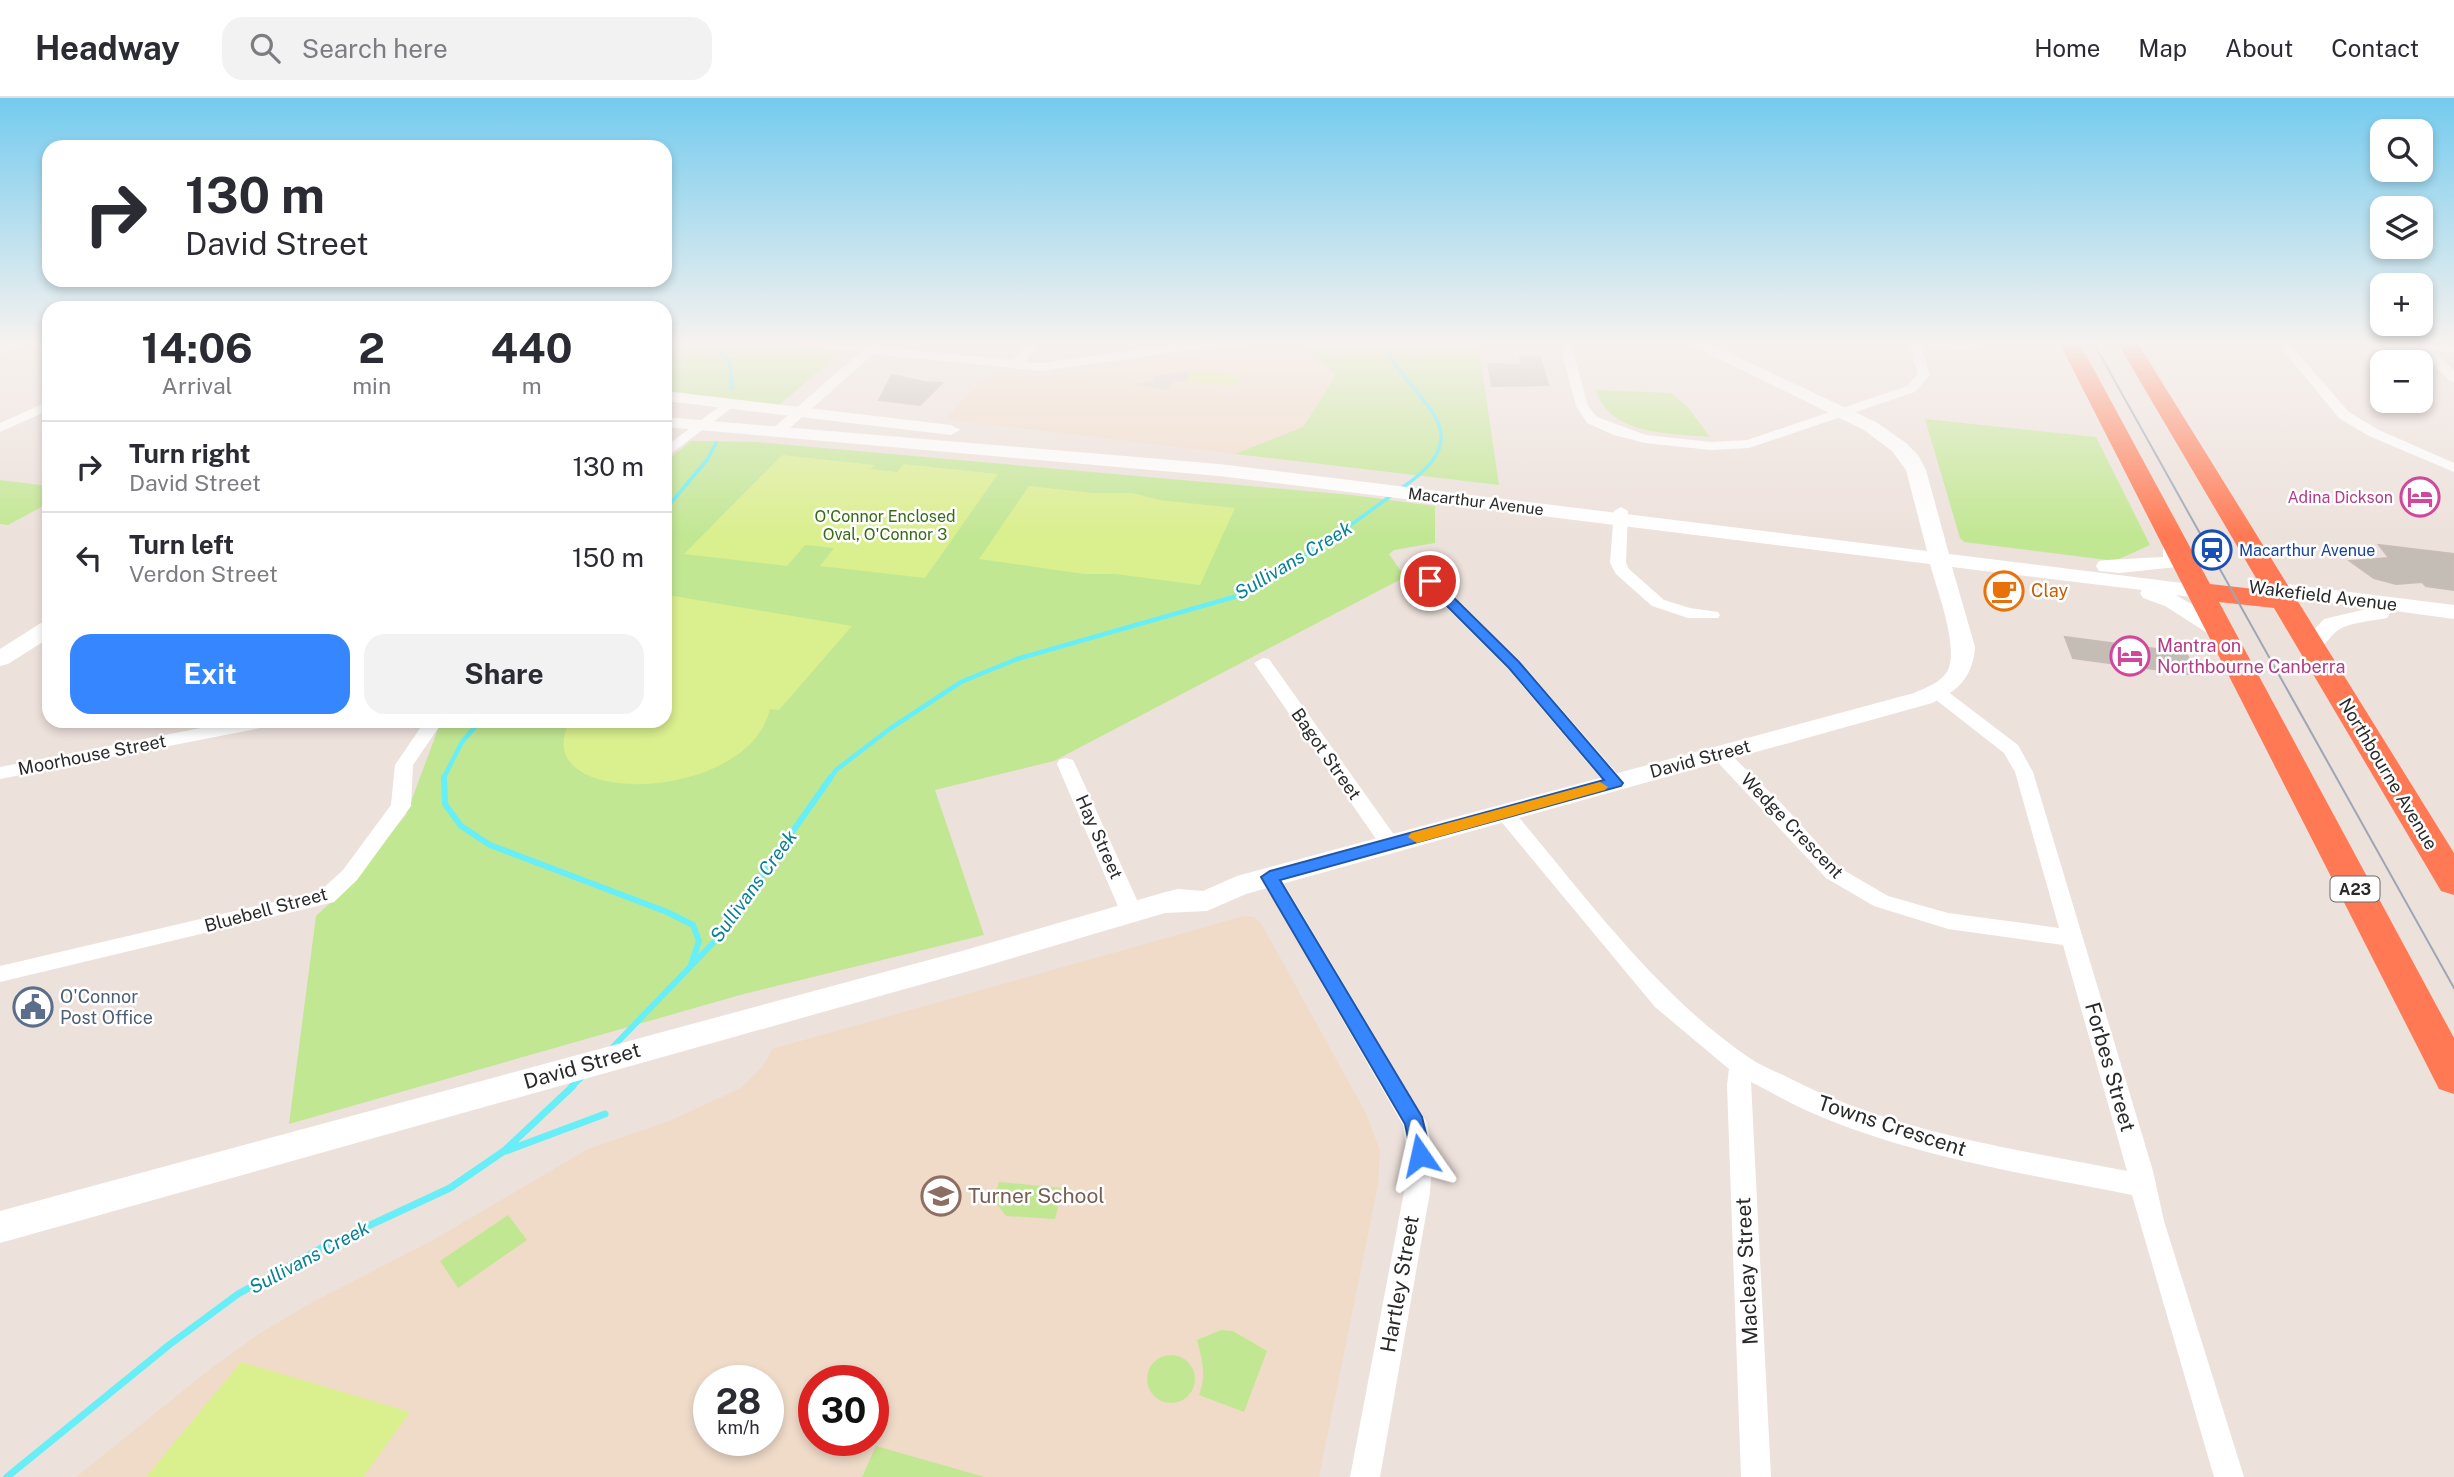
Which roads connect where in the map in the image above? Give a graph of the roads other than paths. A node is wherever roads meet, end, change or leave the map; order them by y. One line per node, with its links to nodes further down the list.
1 (725, 406): 14 (street)
2 (749, 406): 11 (street, Macarthur Avenue)
3 (806, 406): 11 (street)
4 (1582, 406): 12 (street)
5 (1828, 406): 12 (street)
6 (1861, 406): 12 (street)
7 (2102, 406): 25 (highway, A23)
8 (2166, 406): 24 (highway, Northbourne Avenue)
9 (2337, 406): 19 (street)
10 (42, 408): 15 (street)
11 (800, 412): 16 (street); 18 (street, Macarthur Avenue)
12 (1842, 413): 22 (street)
13 (672, 423): 14 (main road, Macarthur Avenue)
14 (699, 426): 16 (main road, Macarthur Avenue); 17 (street)
15 (0, 428)
16 (776, 433): 18 (main road, Macarthur Avenue)
17 (672, 448)
18 (1220, 466): 20 (main road, Macarthur Avenue)
19 (2454, 468)
20 (1378, 485): 21 (street, Macarthur Avenue)
21 (1416, 490): 23 (main road, Macarthur Avenue)
22 (1928, 512): 26 (street); 27 (street)
23 (1621, 515): 27 (main road, Macarthur Avenue); 38 (street)
24 (2244, 536): 28 (highway, Northbourne Avenue); 32 (highway)
25 (2173, 542): 29 (street); 33 (highway, A23)
26 (1972, 553): 27 (street, Macarthur Avenue); 29 (street, Macarthur Avenue)
27 (1940, 555): 31 (street, Macarthur Avenue); 45 (street, David Street)
28 (2260, 562): 34 (highway, Northbourne Avenue); 35 (main road)
29 (2053, 563): 33 (street, Macarthur Avenue)
30 (1413, 565): 51 (street)
31 (2117, 581): 33 (street, Macarthur Avenue); 40 (street)
32 (2239, 586): 33 (highway, Wakefield Avenue); 34 (highway, Wakefield Avenue)
33 (2201, 588): 34 (highway, Macarthur Avenue); 40 (highway, A23)
34 (2280, 596): 35 (street, Wakefield Avenue); 37 (street, Wakefield Avenue); 42 (highway, Northbourne Avenue)
35 (2334, 597): 36 (main road, Wakefield Avenue)
36 (2454, 612)
37 (2379, 613): 39 (street, Wakefield Avenue); 42 (street)
38 (1712, 615)
39 (2454, 622)
40 (2220, 631): 62 (highway, A23)
41 (42, 632): 43 (street)
42 (2311, 646): 55 (highway, Northbourne Avenue)
43 (0, 659)
44 (1263, 663): 53 (street, Bagot Street)
45 (1937, 692): 48 (street, David Street); 58 (street, Forbes Street)
46 (193, 728): 50 (street, Moorhouse Street)
47 (429, 728): 59 (street, Bluebell Street)
48 (1719, 754): 51 (street, David Street); 58 (street, Wedge Crescent)
49 (1066, 764): 57 (street, Hay Street)
50 (0, 774)
51 (1615, 783): 52 (street, David Street)
52 (1504, 813): 53 (street, David Street); 61 (street, Towns Crescent)
53 (1390, 844): 54 (street, David Street)
54 (1270, 877): 56 (street, David Street); 65 (street, Hartley Street)
55 (2454, 882)
56 (1162, 903): 57 (main road, David Street)
57 (1131, 911): 60 (main road, David Street)
58 (2072, 938): 63 (street, Forbes Street)
59 (0, 974)
60 (669, 1042): 64 (street, David Street)
61 (1741, 1065): 63 (street, Towns Crescent); 66 (street, Macleay Street)
62 (2454, 1077)
63 (2144, 1186): 67 (street, Forbes Street)
64 (0, 1227)
65 (1365, 1477)
66 (1756, 1477)
67 (2229, 1477)

